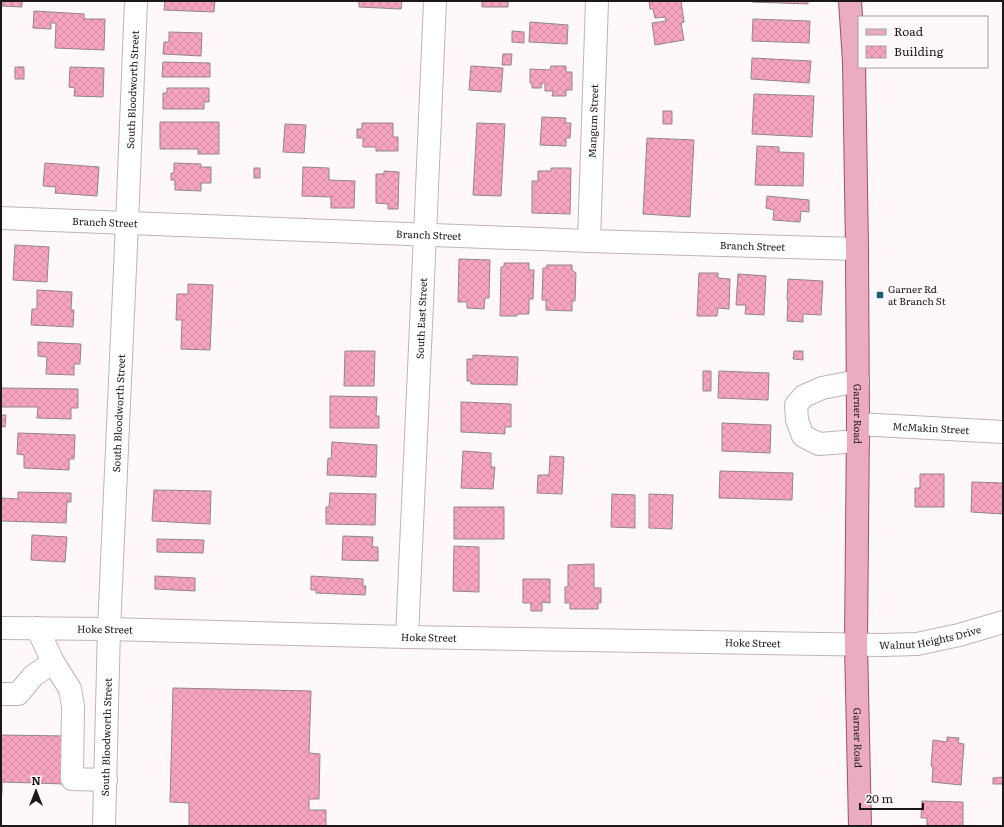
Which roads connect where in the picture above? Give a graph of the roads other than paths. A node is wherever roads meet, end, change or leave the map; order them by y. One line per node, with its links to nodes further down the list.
1 (136, 1): 6 (street, South Bloodworth Street)
2 (434, 1): 7 (street, South East Street)
3 (597, 1): 8 (street, Mangum Street)
4 (850, 1): 9 (main road, Garner Road)
5 (1, 218): 6 (street, Branch Street)
6 (127, 223): 7 (street, Branch Street); 16 (street, South Bloodworth Street)
7 (425, 235): 8 (street, Branch Street); 17 (street, South East Street)
8 (589, 241): 9 (street, Branch Street)
9 (857, 249): 10 (main road, Garner Road)
10 (858, 381): 12 (main road, Garner Road); 12 (street, McMakin Street)
11 (1003, 432): 12 (street, McMakin Street)
12 (858, 433): 18 (main road, Garner Road)
13 (1003, 622): 18 (street, Walnut Heights Drive)
14 (1, 628): 15 (street, Hoke Street)
15 (37, 628): 16 (street, Hoke Street); 19 (street)
16 (109, 629): 17 (street, Hoke Street); 21 (street, South Bloodworth Street)
17 (407, 637): 18 (street, Hoke Street)
18 (856, 644): 25 (main road, Garner Road)
19 (53, 662): 20 (street); 22 (street)
20 (1, 694)
21 (108, 705): 22 (street); 23 (street, South Bloodworth Street)
22 (73, 706): 23 (street)
23 (106, 780): 24 (street, South Bloodworth Street)
24 (104, 826)
25 (860, 826)

